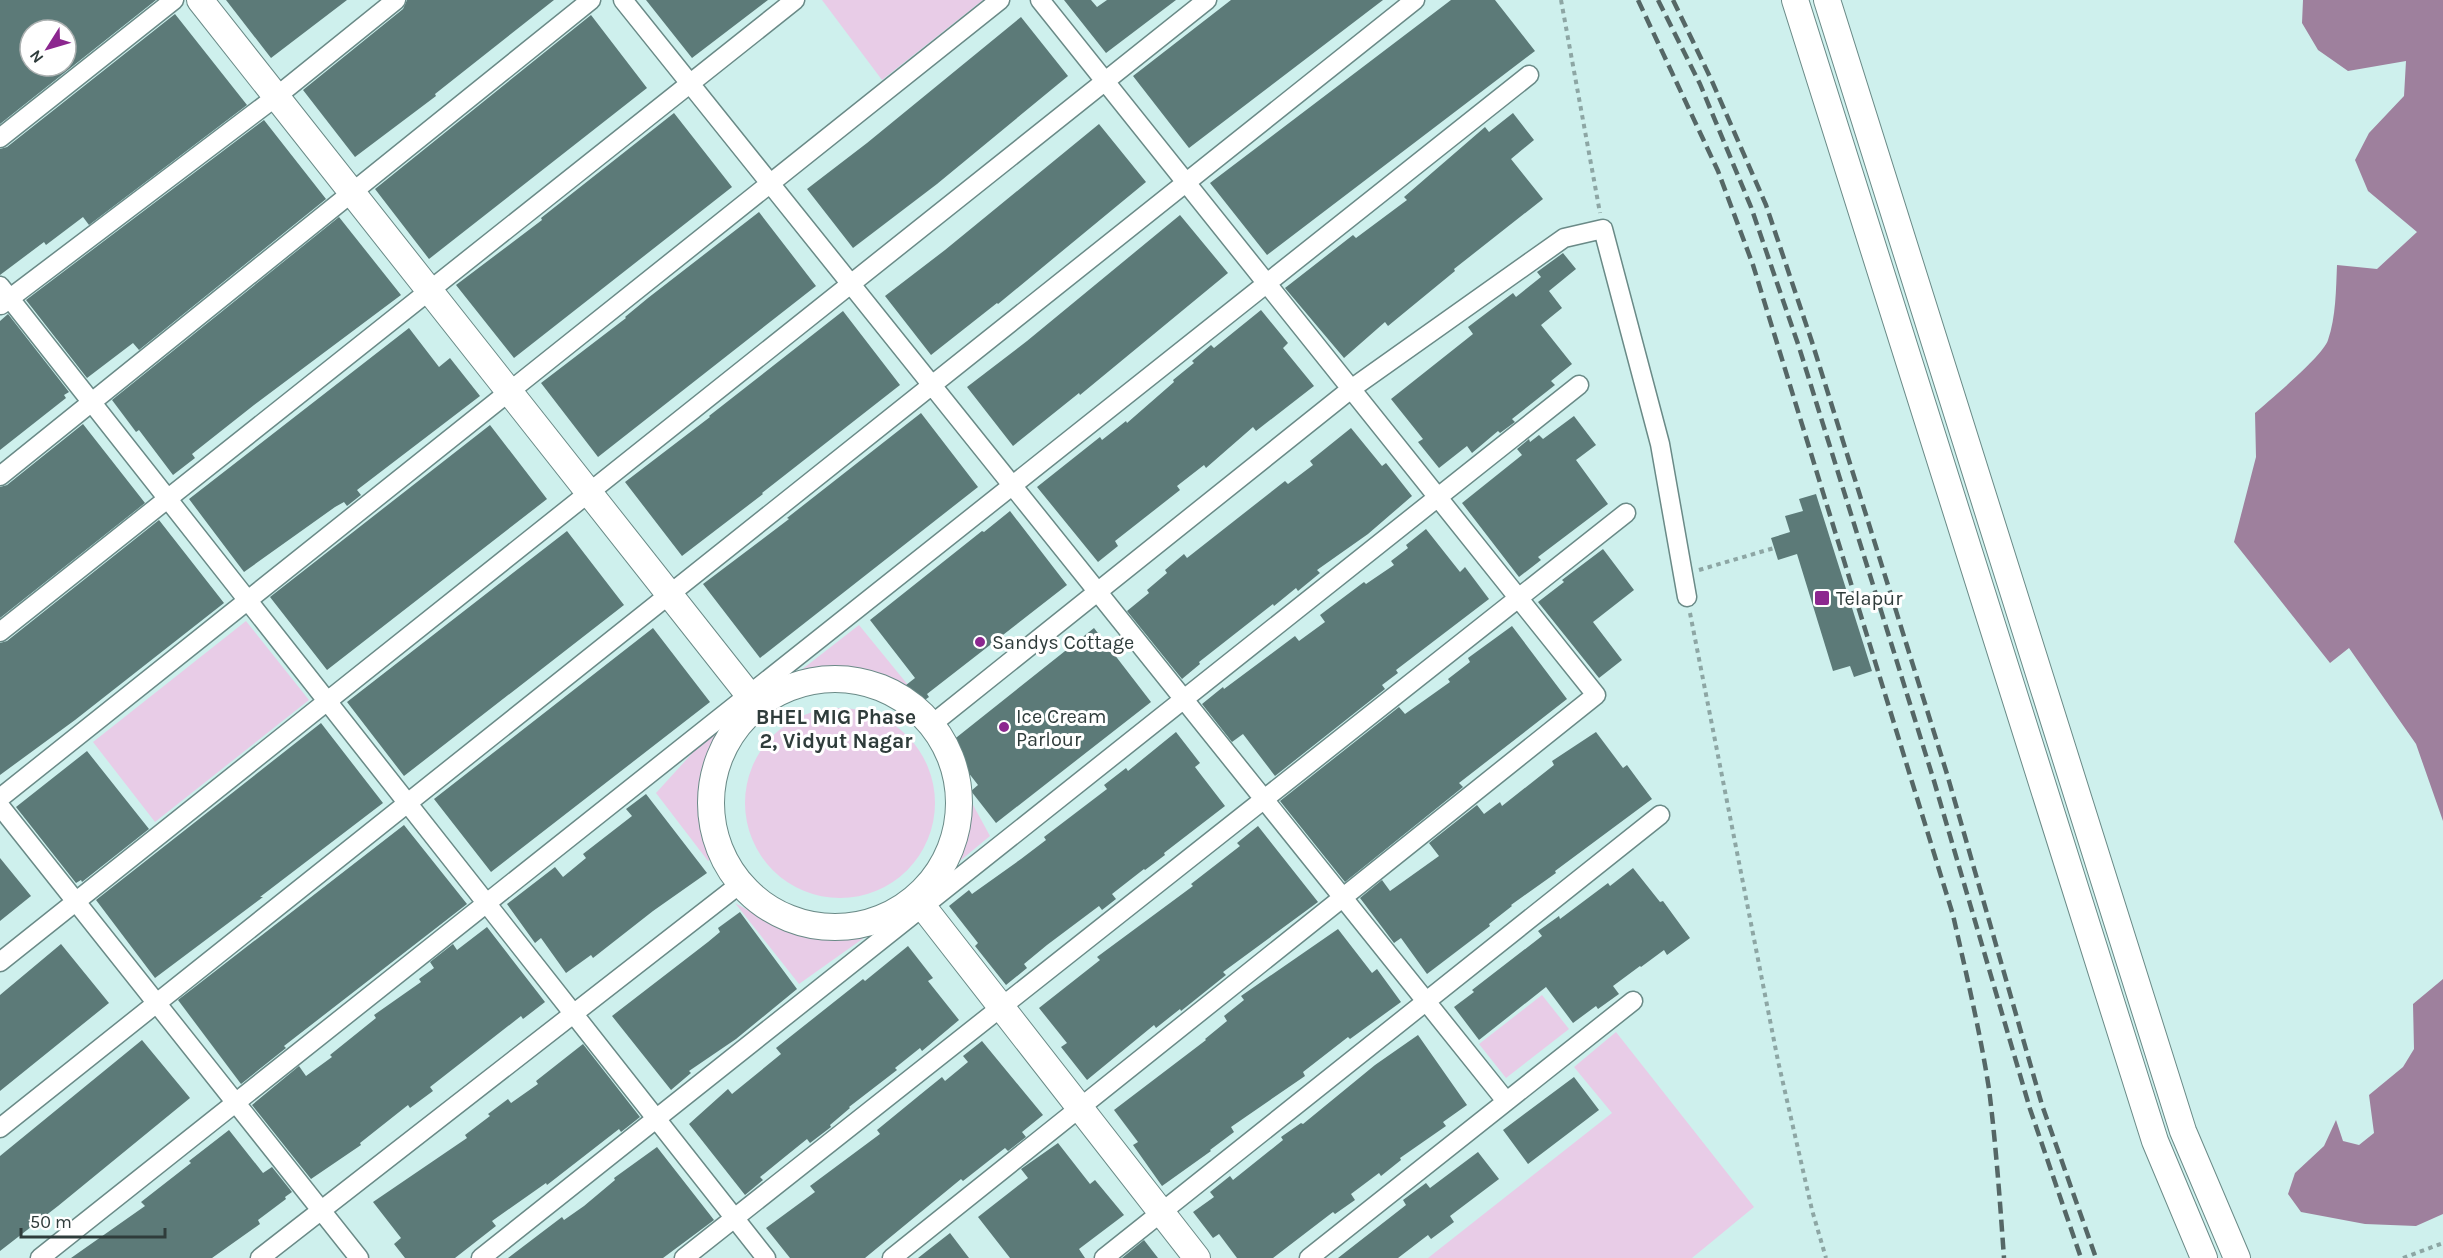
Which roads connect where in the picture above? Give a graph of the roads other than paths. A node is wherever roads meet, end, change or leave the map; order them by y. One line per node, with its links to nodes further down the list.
1 (174, 0): 17 (street)
2 (200, 0): 16 (street)
3 (396, 0): 16 (street)
4 (591, 0): 20 (street)
5 (622, 0): 15 (street)
6 (795, 0): 15 (street)
7 (1000, 0): 19 (street)
8 (1040, 0): 14 (street)
9 (1207, 0): 14 (street)
10 (1415, 0): 18 (street)
11 (1795, 0): 80 (street)
12 (1827, 0): 81 (street)
13 (1529, 75): 21 (street)
14 (1105, 81): 18 (street); 22 (street)
15 (690, 84): 19 (street); 23 (street)
16 (277, 96): 20 (street); 24 (street)
17 (0, 138)
18 (1186, 182): 21 (street); 25 (street)
19 (770, 184): 22 (street); 28 (street)
20 (352, 193): 23 (street); 29 (street)
21 (1267, 283): 27 (street); 31 (street)
22 (851, 284): 25 (street); 32 (street)
23 (429, 291): 28 (street); 34 (street)
24 (3, 297): 29 (street)
25 (932, 385): 31 (street); 37 (street)
26 (1579, 385): 33 (street)
27 (1351, 388): 33 (street); 36 (street); 38 (street)
28 (509, 392): 32 (street); 40 (street)
29 (92, 402): 30 (street); 34 (street)
30 (0, 476)
31 (1012, 486): 36 (street); 43 (street)
32 (588, 493): 37 (street); 44 (street)
33 (1437, 497): 39 (street); 42 (street)
34 (167, 499): 40 (street); 41 (street)
35 (1626, 513): 39 (street)
36 (1097, 591): 42 (street); 45 (street)
37 (669, 594): 43 (street); 48 (street)
38 (1687, 597)
39 (1518, 598): 47 (street); 52 (street)
40 (248, 600): 44 (street); 46 (street)
41 (0, 632)
42 (1184, 699): 47 (street); 55 (street)
43 (753, 700): 45 (street); 51 (street); 54 (street)
44 (327, 701): 48 (street); 53 (street)
45 (931, 724): 55 (street)
46 (0, 798)
47 (1264, 799): 52 (street); 60 (street)
48 (407, 803): 54 (street); 59 (street)
49 (0, 806): 53 (street)
50 (1660, 815): 58 (street)
51 (740, 884): 55 (street); 61 (street)
52 (1343, 898): 58 (street); 64 (street)
53 (76, 901): 56 (street); 59 (street)
54 (486, 903): 61 (street); 63 (street)
55 (920, 903): 60 (street); 65 (street)
56 (0, 962)
57 (1633, 1000): 62 (street)
58 (1426, 1001): 62 (street); 68 (street)
59 (157, 1003): 63 (street); 66 (street)
60 (1001, 1007): 64 (street); 69 (street)
61 (573, 1014): 65 (street); 67 (street)
62 (1506, 1101): 79 (street)
63 (236, 1103): 67 (street); 70 (street)
64 (1080, 1108): 68 (street); 76 (street)
65 (656, 1119): 69 (street); 73 (street)
66 (0, 1128)
67 (321, 1210): 71 (street); 72 (street)
68 (1161, 1212): 77 (street); 78 (street)
69 (734, 1218): 74 (street); 75 (street)
70 (40, 1258)
71 (260, 1258)
72 (359, 1258)
73 (481, 1258)
74 (684, 1258)
75 (766, 1258)
76 (892, 1258)
77 (1104, 1258)
78 (1197, 1258)
79 (1309, 1258)
80 (2204, 1258)
81 (2237, 1258)

